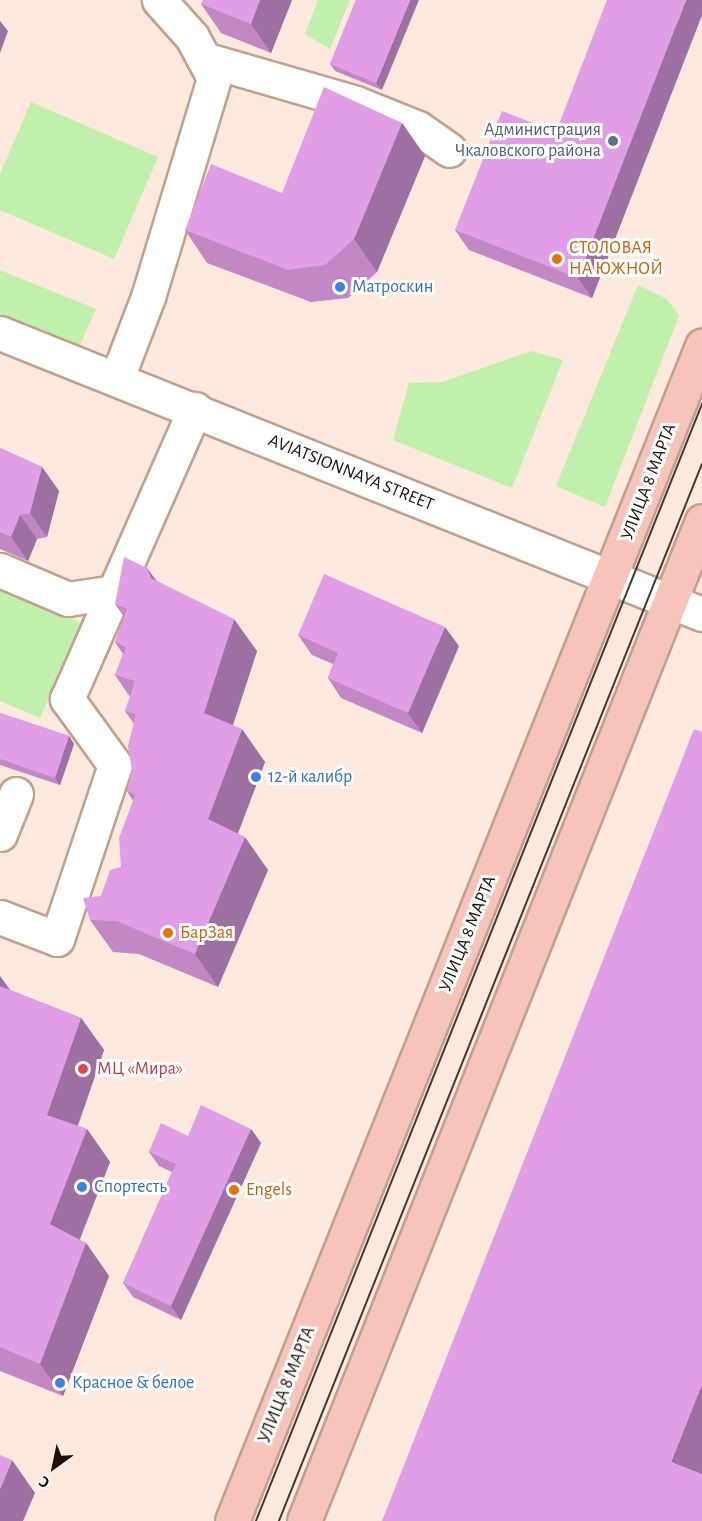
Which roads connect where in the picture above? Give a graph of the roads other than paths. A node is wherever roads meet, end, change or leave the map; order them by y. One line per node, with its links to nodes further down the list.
1 (159, 0): 2 (street)
2 (204, 59): 3 (street); 6 (street)
3 (449, 150)
4 (0, 333): 6 (street, AVIATSIONNAYA STREET)
5 (702, 346): 10 (main road, УЛИЦА 8 МАРТА)
6 (117, 378): 7 (street, AVIATSIONNAYA STREET)
7 (195, 409): 10 (street, AVIATSIONNAYA STREET); 11 (street)
8 (702, 521): 12 (main road)
9 (0, 570): 11 (street)
10 (611, 579): 12 (street, AVIATSIONNAYA STREET); 17 (main road, УЛИЦА 8 МАРТА)
11 (113, 592): 16 (street)
12 (670, 602): 13 (street, AVIATSIONNAYA STREET); 18 (main road)
13 (702, 614)
14 (15, 794): 15 (street)
15 (0, 834)
16 (0, 916)
17 (232, 1521)
18 (304, 1521)

